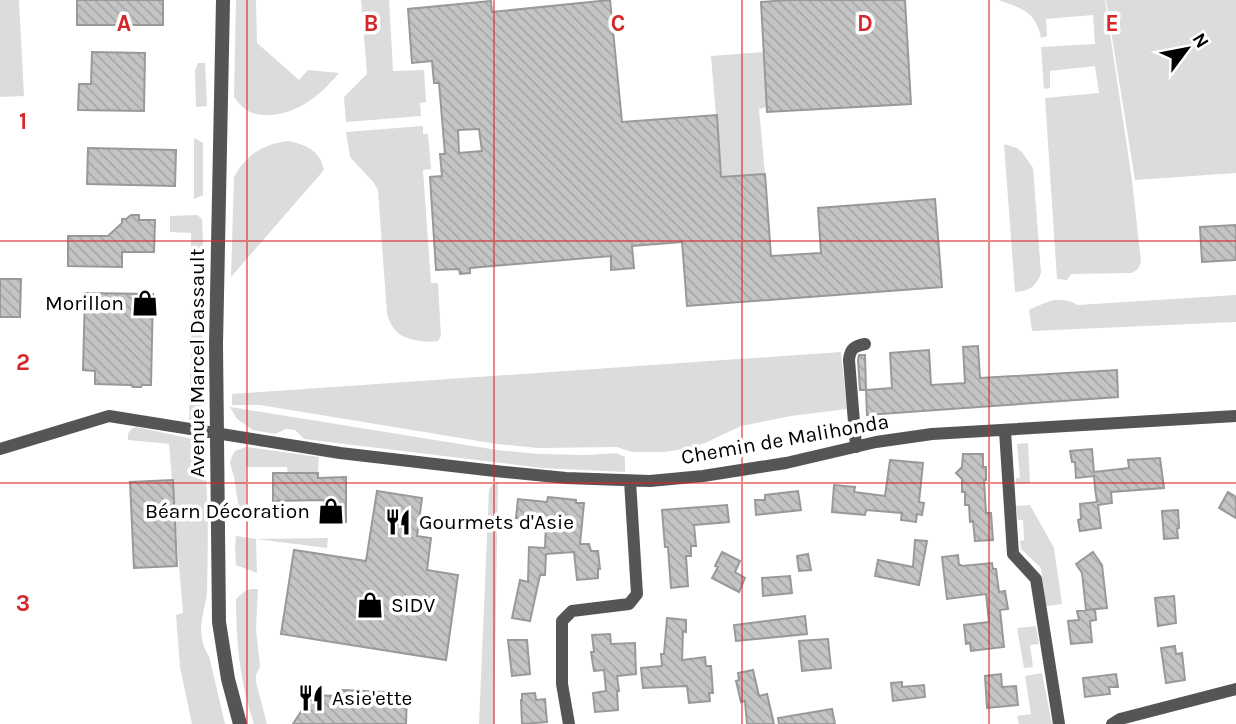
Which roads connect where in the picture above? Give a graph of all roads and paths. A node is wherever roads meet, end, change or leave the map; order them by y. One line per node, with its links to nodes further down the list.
1 (223, 0): 5 (street, Avenue Marcel Dassault)
2 (865, 344): 6 (street)
3 (1236, 416): 4 (street, Chemin de Malihonda)
4 (1005, 430): 6 (street, Chemin de Malihonda); 12 (street)
5 (216, 434): 7 (street, Chemin de Malihonda); 8 (street, Chemin de Malihonda); 10 (street, Avenue Marcel Dassault)
6 (856, 447): 8 (street, Chemin de Malihonda)
7 (0, 449)
8 (630, 481): 11 (street)
9 (1236, 689): 13 (street)
10 (240, 724)
11 (569, 724)
12 (1059, 724)
13 (1112, 724)

